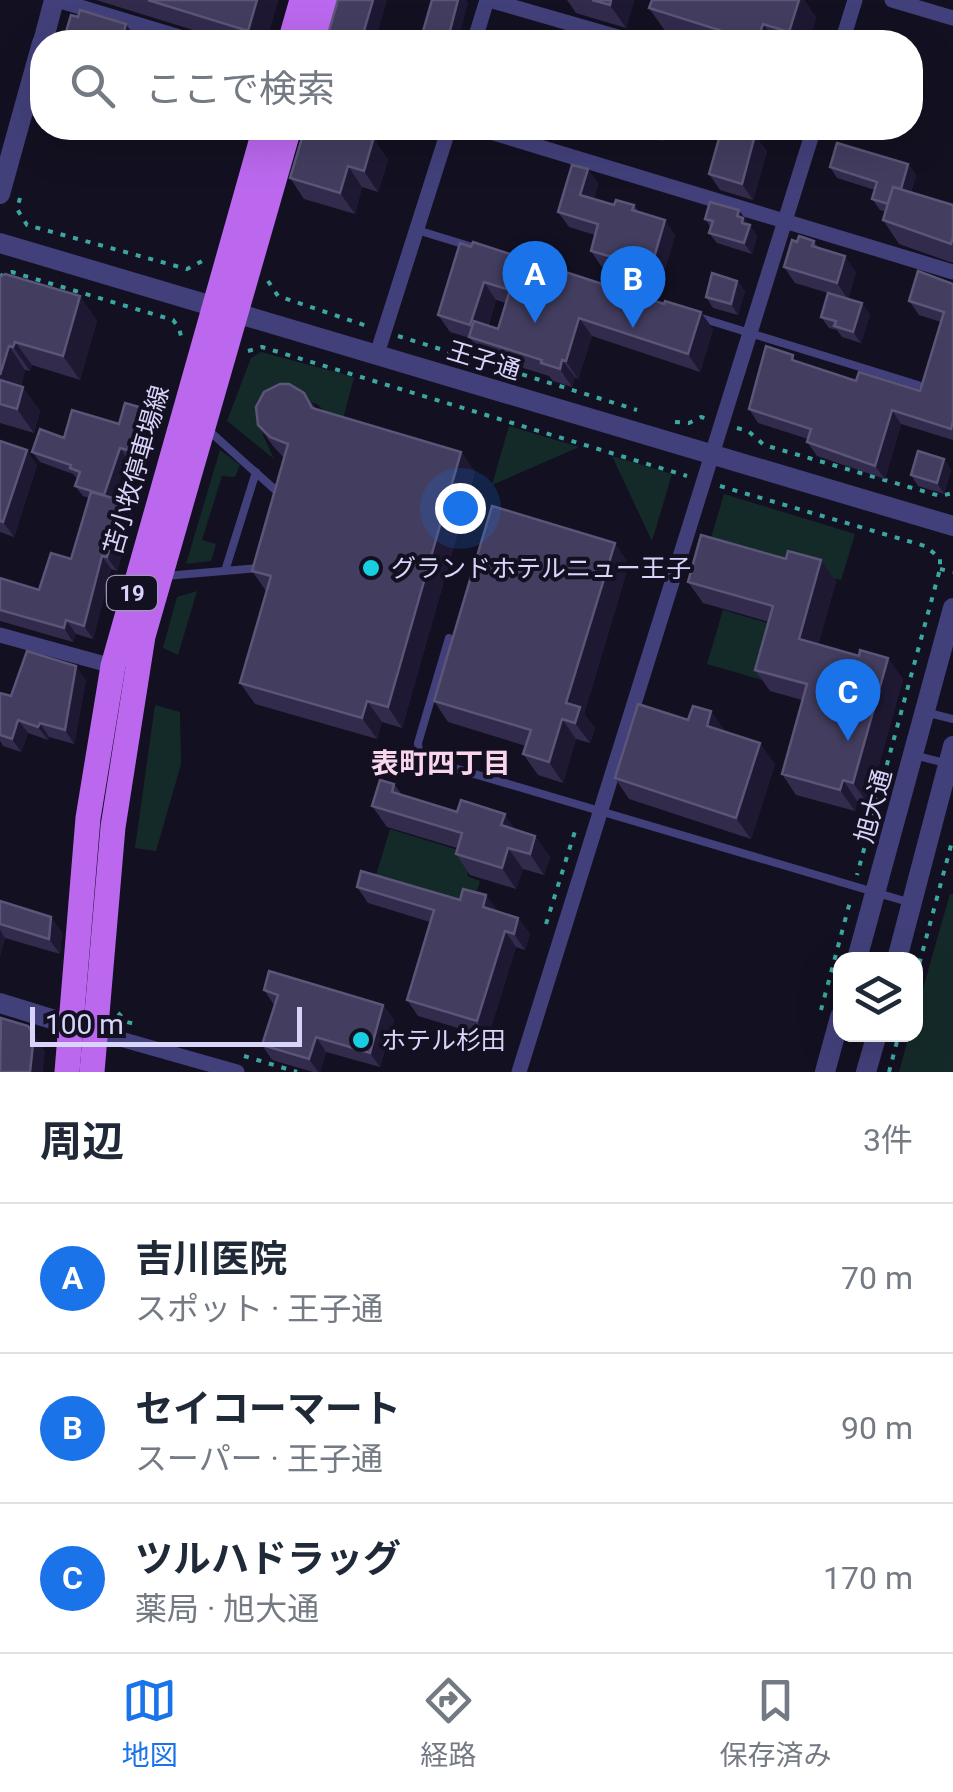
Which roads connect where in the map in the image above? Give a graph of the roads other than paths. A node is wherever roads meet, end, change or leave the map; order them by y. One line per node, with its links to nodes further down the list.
1 (56, 0): 8 (street); 9 (street)
2 (302, 0): 10 (main road)
3 (326, 0): 11 (main road)
4 (488, 0): 12 (street); 13 (street)
5 (855, 0): 14 (street)
6 (892, 0): 7 (street)
7 (953, 18)
8 (46, 30)
9 (156, 30)
10 (293, 30)
11 (317, 30)
12 (478, 30)
13 (593, 30)
14 (846, 30)
15 (30, 101): 21 (street)
16 (262, 140): 27 (main road, 苫小牧停車場線 / 19)
17 (285, 140): 27 (main road, 苫小牧停車場線 / 19)
18 (445, 140): 23 (street)
19 (517, 140): 22 (street)
20 (810, 140): 22 (street)
21 (11, 194)
22 (784, 221): 26 (street); 29 (street)
23 (416, 230): 25 (lane); 30 (street)
24 (0, 244): 27 (street, 王子通)
25 (490, 252)
26 (953, 272)
27 (225, 308): 30 (street, 王子通); 32 (main road, 苫小牧停車場線 / 19); 43 (main road, 苫小牧停車場線 / 19)
28 (694, 316): 29 (lane)
29 (750, 333): 31 (lane); 33 (street)
30 (378, 354): 33 (street, 王子通)
31 (918, 385)
32 (203, 426): 34 (lane); 39 (main road, 苫小牧停車場線 / 19)
33 (712, 454): 36 (street, 王子通); 48 (street)
34 (256, 472): 35 (lane); 38 (lane)
35 (284, 508)
36 (953, 526)
37 (270, 559): 38 (lane)
38 (225, 571): 39 (lane)
39 (160, 577): 43 (main road, 苫小牧停車場線 / 19)
40 (953, 608): 44 (street, 旭大通)
41 (0, 634): 43 (street)
42 (449, 638): 48 (lane)
43 (125, 670): 55 (main road, 苫小牧停車場線 / 19)
44 (925, 712): 45 (lane); 46 (street, 旭大通)
45 (953, 720)
46 (913, 755): 47 (lane); 49 (street, 旭大通)
47 (951, 759): 50 (street)
48 (600, 812): 49 (lane); 60 (street)
49 (876, 893): 50 (lane); 51 (street, 旭大通)
50 (912, 903): 52 (street)
51 (859, 952)
52 (899, 952)
53 (0, 1003): 55 (street)
54 (830, 1016): 61 (street)
55 (83, 1029): 57 (street); 58 (main road, 苫小牧停車場線 / 19); 59 (main road, 苫小牧停車場線 / 19)
56 (874, 1042): 62 (street)
57 (239, 1064)
58 (68, 1072)
59 (92, 1072)
60 (519, 1072)
61 (825, 1072)
62 (866, 1072)

